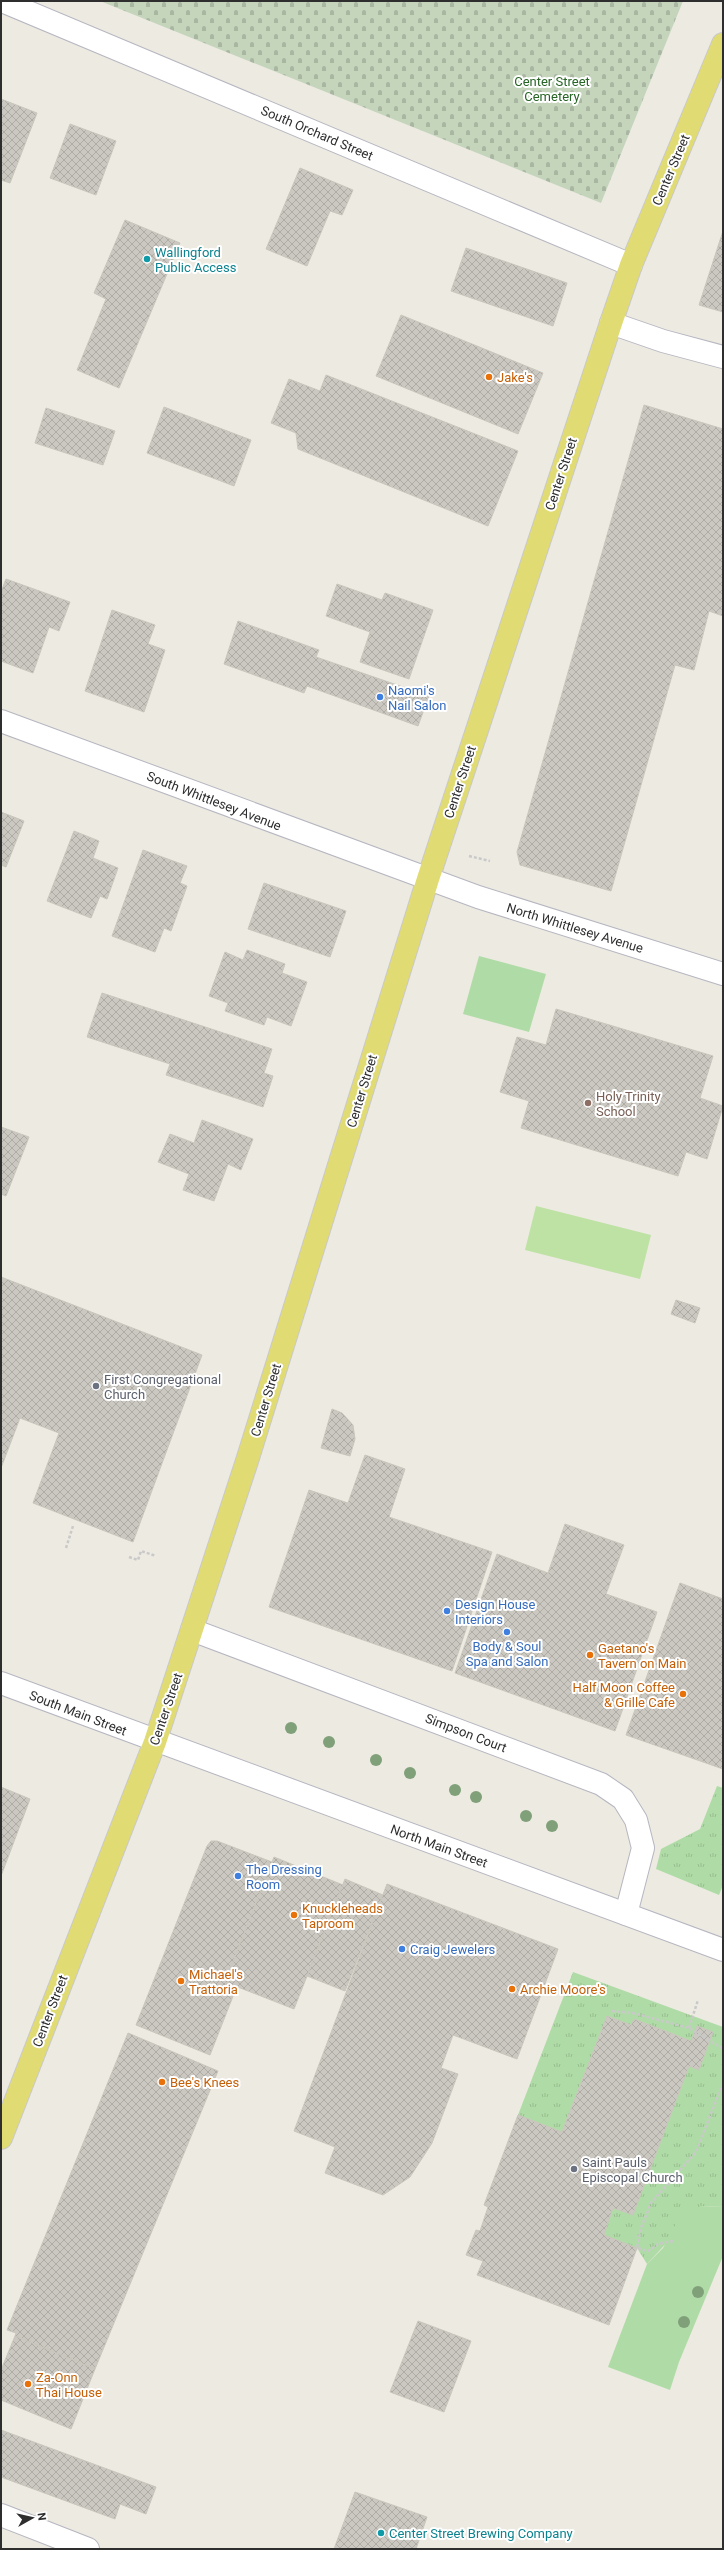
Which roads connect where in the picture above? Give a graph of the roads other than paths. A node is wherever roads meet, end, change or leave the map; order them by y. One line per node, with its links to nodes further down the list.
1 (2, 1): 3 (street, South Orchard Street)
2 (723, 44): 3 (main road, Center Street)
3 (632, 265): 4 (main road, Center Street)
4 (611, 323): 5 (street); 7 (main road, Center Street)
5 (723, 357)
6 (1, 721): 7 (street, South Whittlesey Avenue)
7 (428, 879): 8 (street, North Whittlesey Avenue); 9 (main road, Center Street)
8 (723, 974)
9 (192, 1630): 11 (main road, Center Street); 12 (street, Simpson Court)
10 (1, 1683): 11 (street, South Main Street)
11 (155, 1742): 12 (street, North Main Street); 14 (main road, Center Street)
12 (626, 1914): 13 (street, North Main Street)
13 (723, 1950)
14 (1, 2138)
15 (1, 2515): 16 (street)
16 (88, 2549)

